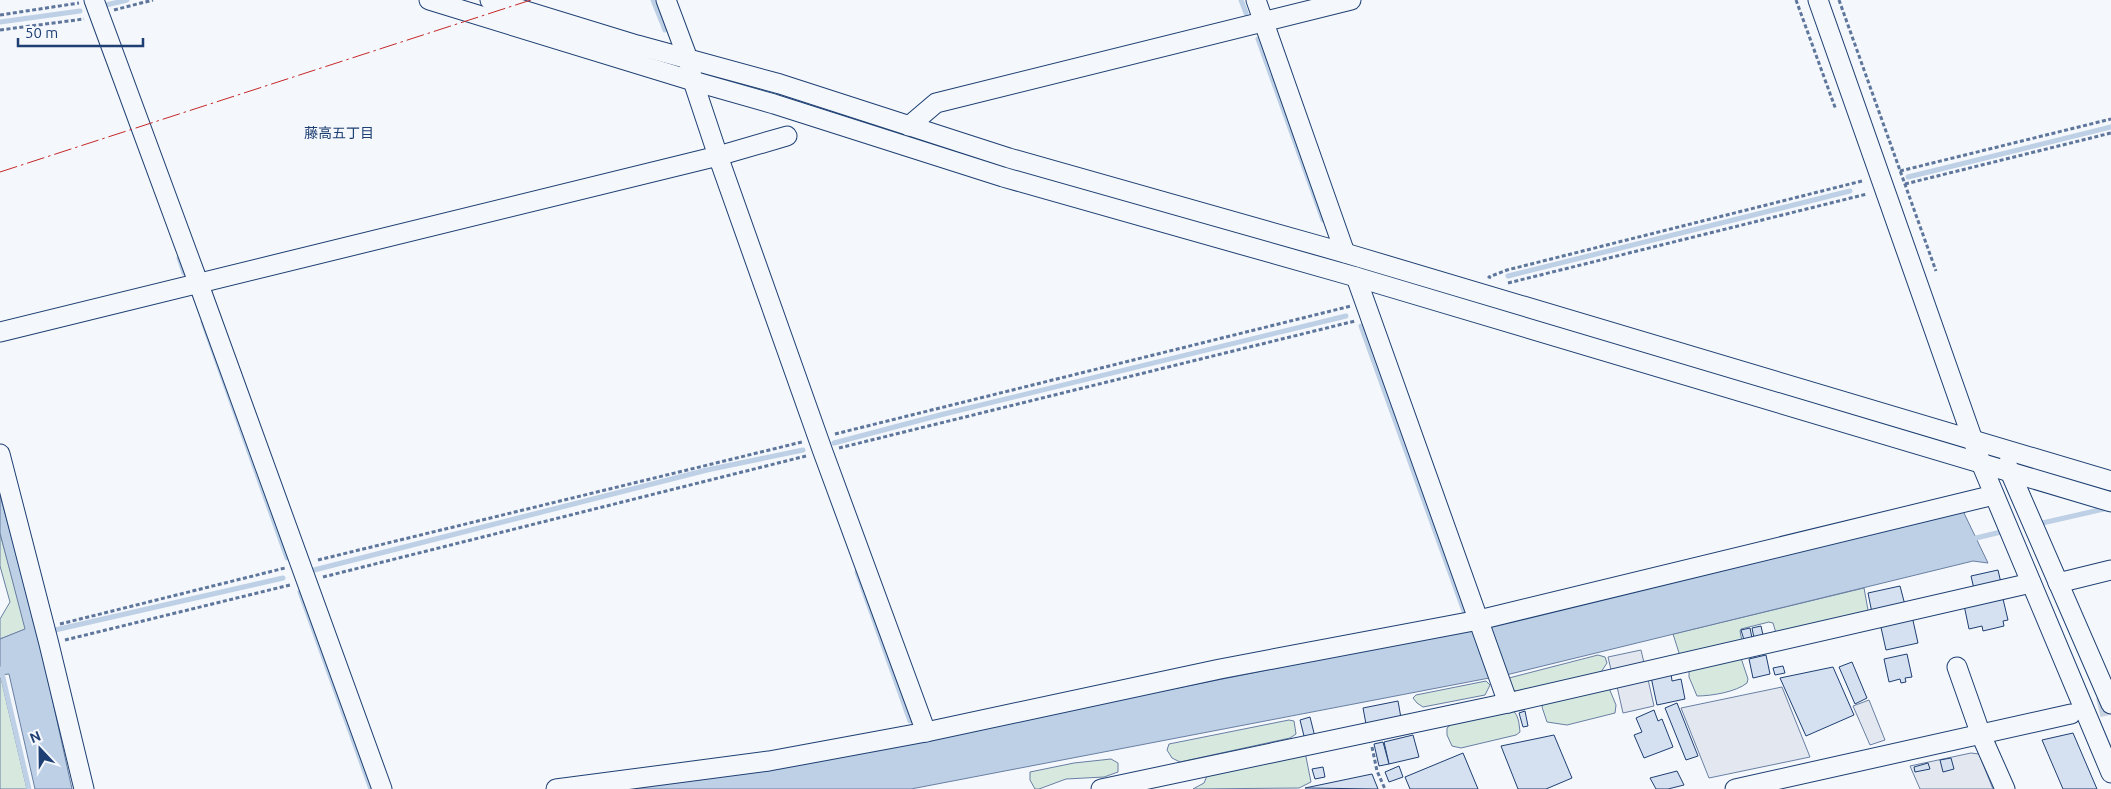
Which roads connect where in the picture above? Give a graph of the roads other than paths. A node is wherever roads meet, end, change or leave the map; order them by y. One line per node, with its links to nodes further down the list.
1 (430, 0): 10 (street)
2 (490, 0): 9 (street)
3 (666, 0): 9 (street)
4 (1256, 0): 8 (street)
5 (1351, 0): 8 (street)
6 (1818, 0): 18 (street)
7 (96, 8): 16 (street)
8 (1264, 21): 11 (street); 14 (street)
9 (688, 59): 10 (street); 11 (street)
10 (693, 81): 13 (street); 15 (street)
11 (909, 126): 14 (street)
12 (787, 136): 13 (street)
13 (718, 156): 16 (street); 34 (street)
14 (1345, 253): 18 (street)
15 (1356, 277): 21 (street); 29 (street)
16 (198, 282): 17 (street); 38 (street)
17 (0, 332)
18 (1973, 440): 19 (street); 21 (street)
19 (2000, 448): 22 (street); 23 (street)
20 (0, 454): 37 (street)
21 (1981, 463): 22 (street); 24 (street)
22 (2013, 479): 25 (street); 28 (street)
23 (2111, 481)
24 (1994, 495): 27 (street); 29 (street)
25 (2111, 502)
26 (2111, 570): 28 (street)
27 (2031, 583): 31 (street); 36 (street)
28 (2058, 583): 32 (street)
29 (1479, 620): 31 (street); 34 (street)
30 (1957, 668): 35 (street)
31 (1508, 703): 40 (street)
32 (2111, 704)
33 (2071, 714): 35 (street)
34 (926, 732): 39 (street)
35 (1982, 735): 41 (street); 42 (street)
36 (2111, 773)
37 (84, 789)
38 (382, 789)
39 (556, 789)
40 (1101, 789)
41 (1735, 789)
42 (2005, 789)

